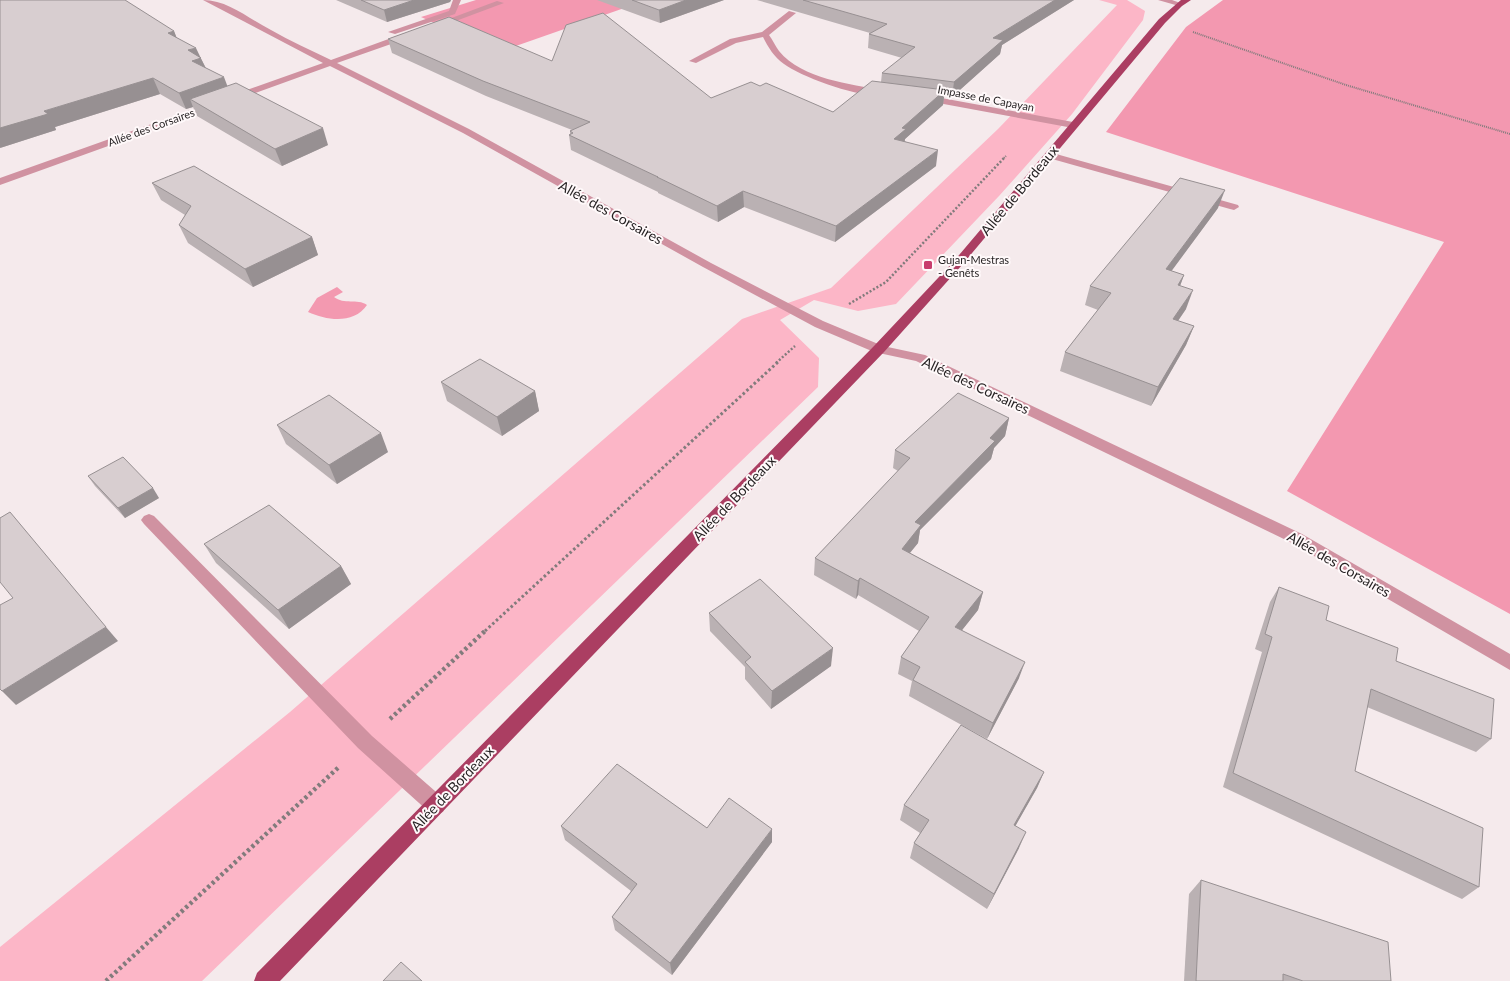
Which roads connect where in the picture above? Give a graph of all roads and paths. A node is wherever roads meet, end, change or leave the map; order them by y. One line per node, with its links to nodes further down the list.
1 (207, 0): 9 (street, Allée des Corsaires)
2 (457, 0): 9 (street)
3 (1162, 0): 4 (street)
4 (1183, 2): 7 (main road, Allée de Bordeaux)
5 (500, 3): 11 (street)
6 (792, 13): 8 (street)
7 (1162, 22): 15 (main road, Allée de Bordeaux); 16 (path)
8 (765, 34): 10 (street); 12 (street)
9 (319, 57): 11 (street, Allée des Corsaires)
10 (693, 61)
11 (330, 62): 18 (street, Allée des Corsaires); 20 (street, Allée des Corsaires)
12 (893, 94)
13 (912, 96): 14 (street, Impasse de Capayan)
14 (1042, 120): 15 (street, Impasse de Capayan); 20 (path)
15 (1073, 126): 17 (main road, Allée de Bordeaux)
16 (1510, 134)
17 (1049, 155): 19 (street); 21 (main road, Allée de Bordeaux)
18 (0, 182)
19 (1234, 207)
20 (818, 324): 21 (street, Allée des Corsaires); 24 (path)
21 (879, 350): 23 (street, Allée des Corsaires); 25 (main road, Allée de Bordeaux)
22 (149, 520): 24 (street)
23 (1510, 663)
24 (365, 742): 25 (street); 26 (path)
25 (436, 805): 27 (main road, Allée de Bordeaux)
26 (106, 981)
27 (265, 981)

